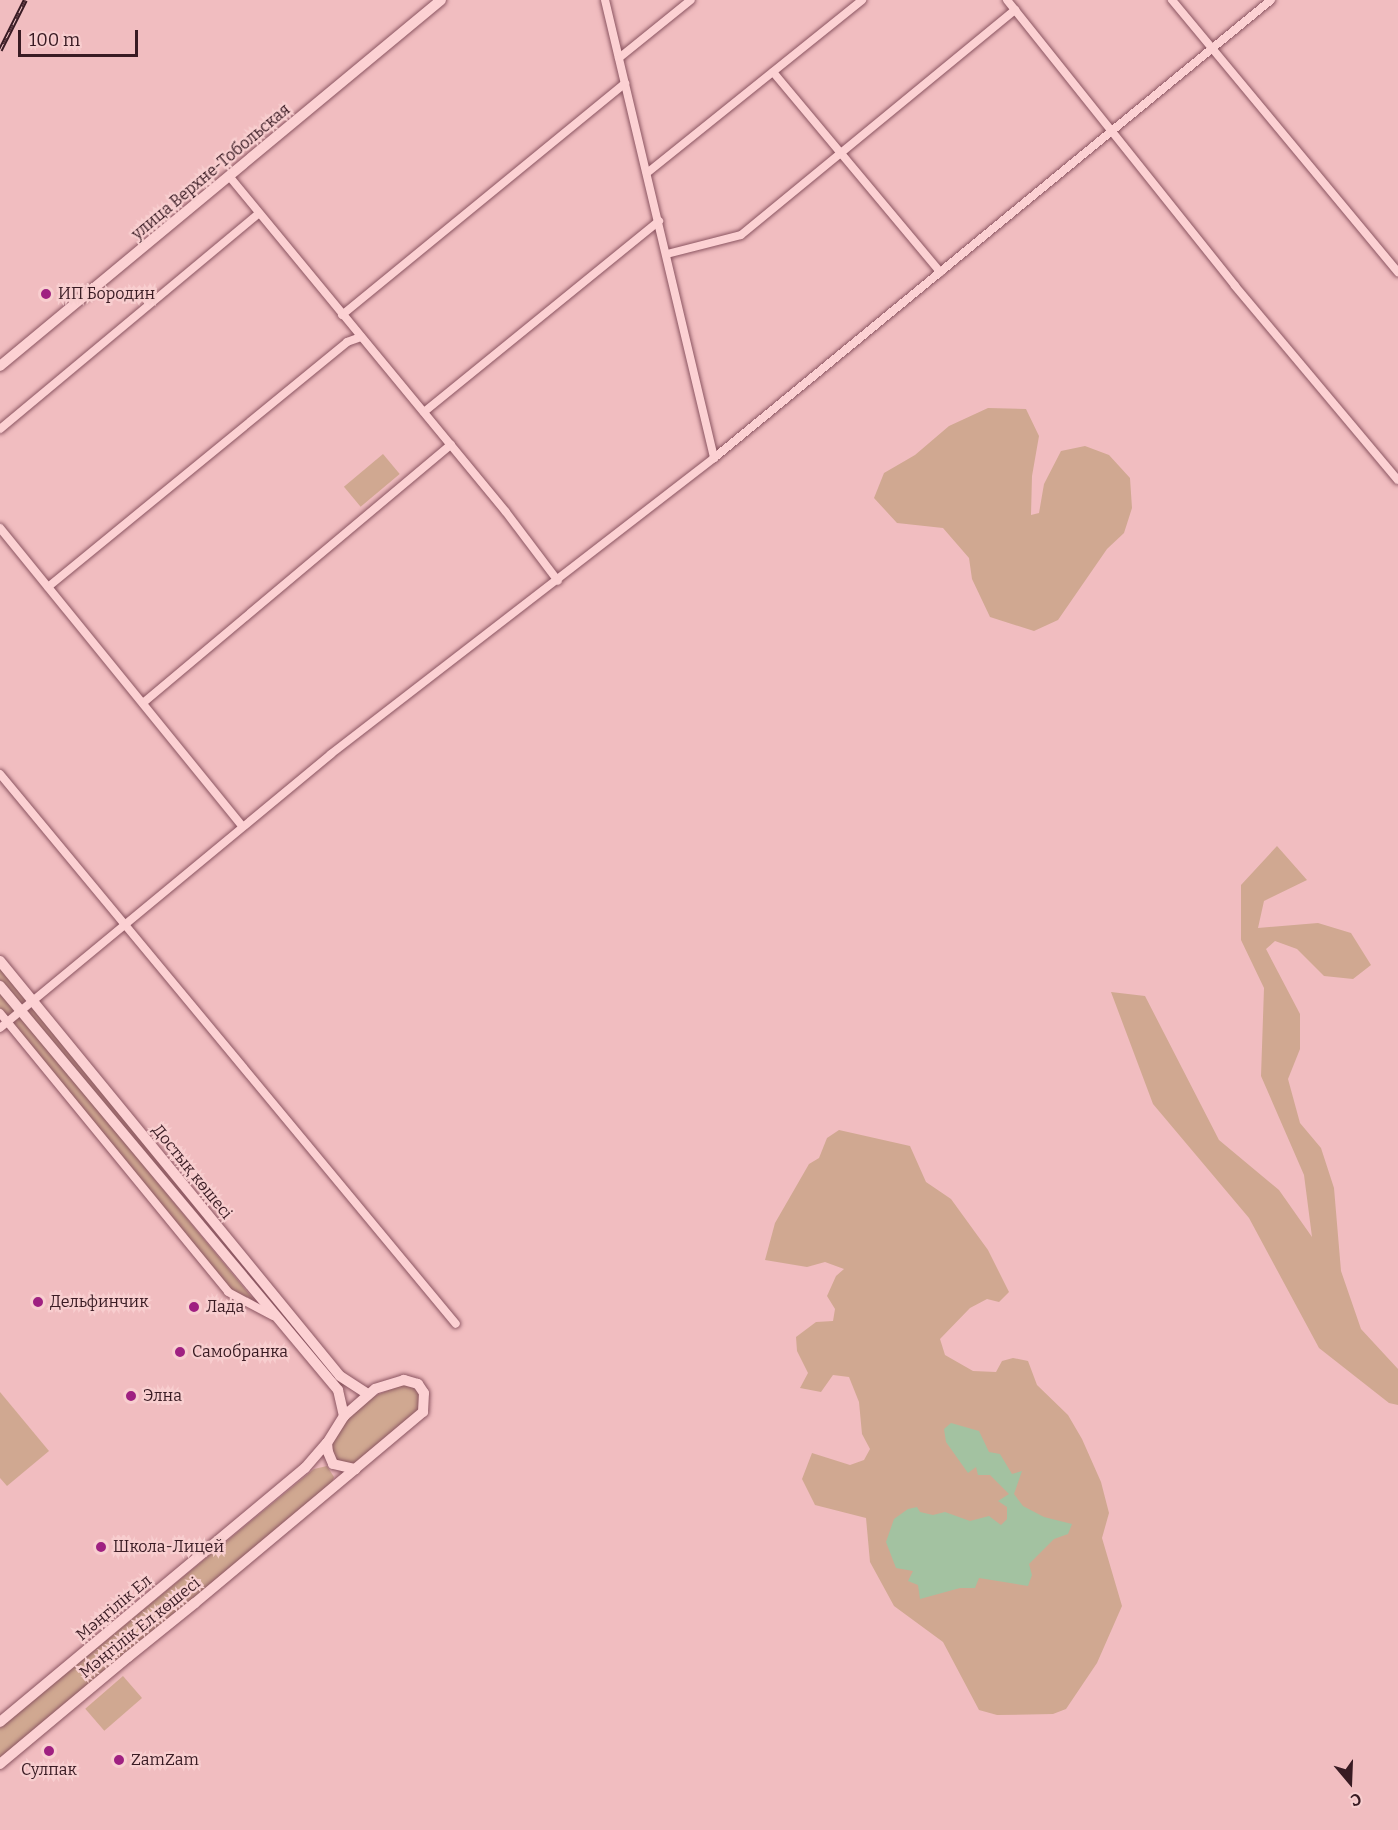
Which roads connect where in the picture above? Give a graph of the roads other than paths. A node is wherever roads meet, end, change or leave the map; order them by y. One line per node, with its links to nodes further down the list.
1 (441, 0): 16 (street, улица Верхне-Тобольская)
2 (605, 0): 10 (street)
3 (691, 0): 10 (street)
4 (862, 0): 11 (street)
5 (1007, 0): 8 (street)
6 (1172, 0): 9 (street)
7 (1271, 0): 9 (street)
8 (1015, 9): 13 (street); 14 (street)
9 (1212, 48): 13 (street); 21 (street)
10 (619, 58): 12 (street)
11 (773, 72): 14 (street); 15 (street)
12 (625, 83): 15 (street); 22 (street)
13 (1113, 130): 20 (street); 29 (street)
14 (843, 154): 19 (street); 20 (street)
15 (647, 173): 18 (street)
16 (230, 176): 17 (street); 24 (street, улица Верхне-Тобольская)
17 (259, 213): 22 (street); 26 (street)
18 (659, 221): 19 (street); 25 (street)
19 (667, 254): 28 (street)
20 (940, 272): 28 (street)
21 (1398, 273)
22 (342, 315): 23 (street)
23 (362, 337): 25 (street); 32 (street)
24 (0, 366)
25 (424, 412): 27 (street)
26 (0, 429)
27 (451, 445): 31 (street); 33 (street)
28 (714, 458): 31 (street)
29 (1398, 480)
30 (0, 528): 32 (street)
31 (558, 580): 35 (street)
32 (48, 587): 33 (street)
33 (143, 703): 35 (street)
34 (0, 774): 36 (street)
35 (242, 826): 36 (street)
36 (123, 923): 39 (street); 45 (street)
37 (0, 961): 39 (street, Достық көшесі)
38 (0, 986): 40 (street)
39 (33, 1000): 40 (street); 46 (street, Достық көшесі)
40 (20, 1011): 42 (street); 44 (street)
41 (0, 1013): 42 (street)
42 (7, 1022): 43 (street); 44 (street)
43 (0, 1028)
44 (273, 1316): 47 (street)
45 (456, 1324)
46 (368, 1394): 47 (street, Мәңгілік Ел көшесі); 49 (street, Мәңгілік Ел көшесі)
47 (344, 1416): 48 (street, Мәңгілік Ел көшесі)
48 (327, 1443): 49 (street); 50 (street, Мәңгілік Ел)
49 (356, 1469): 51 (street, Мәңгілік Ел көшесі)
50 (0, 1722)
51 (0, 1764)

